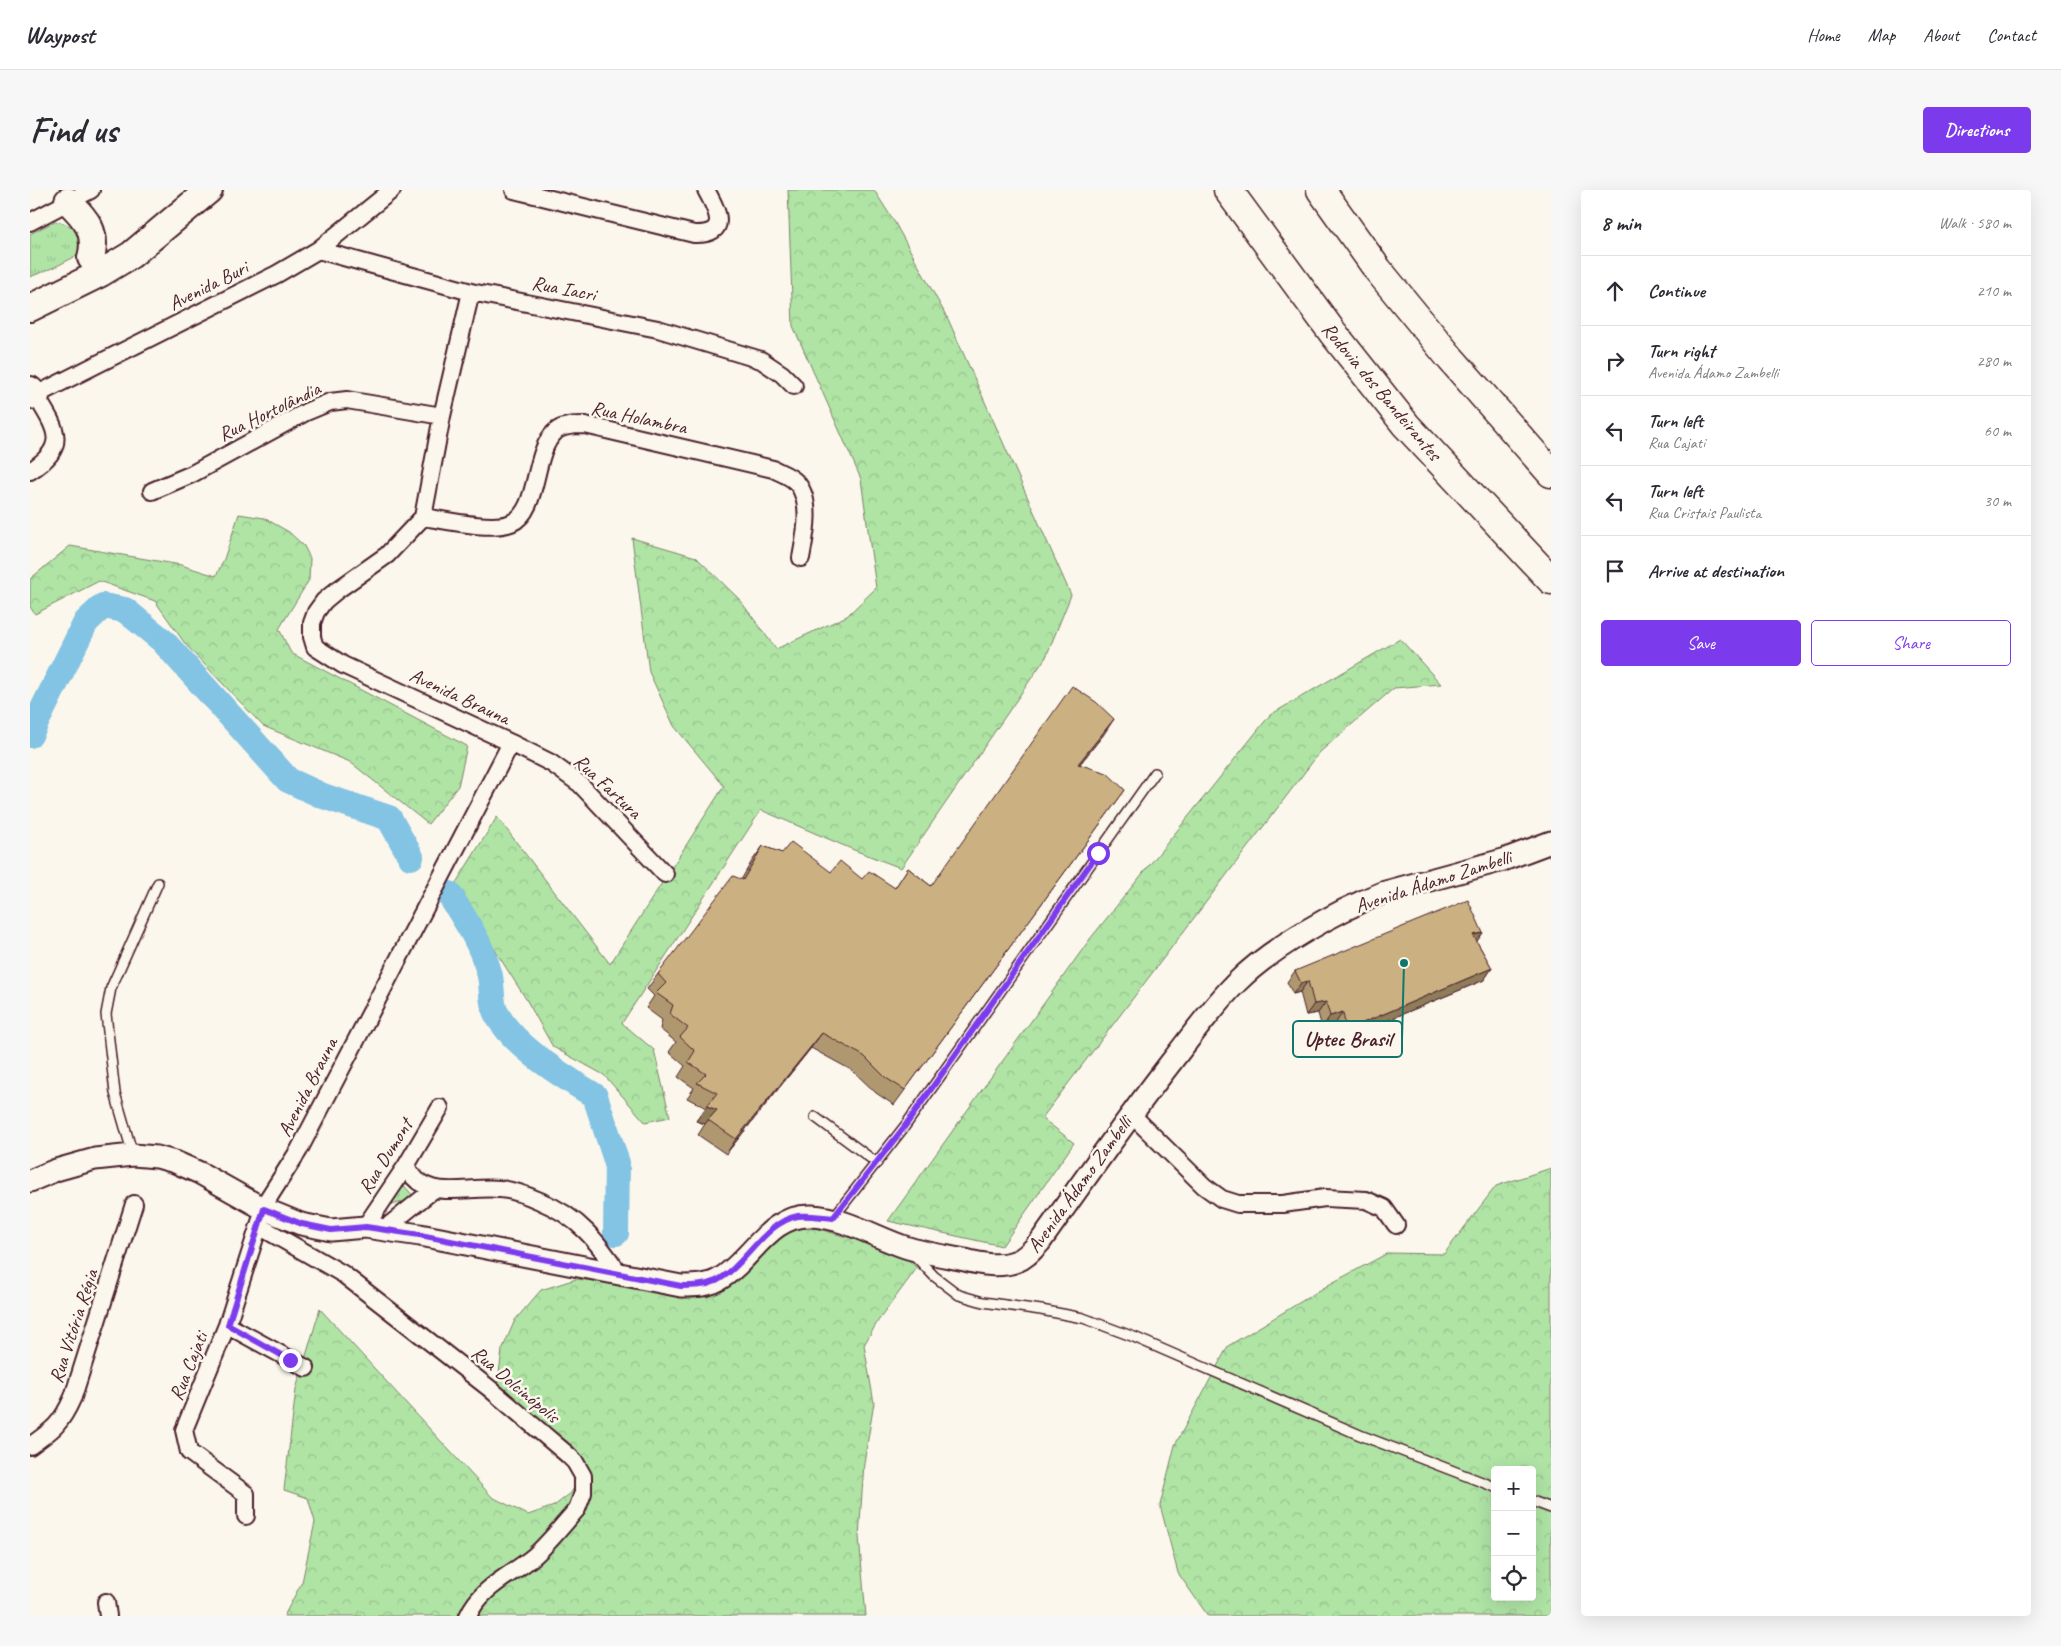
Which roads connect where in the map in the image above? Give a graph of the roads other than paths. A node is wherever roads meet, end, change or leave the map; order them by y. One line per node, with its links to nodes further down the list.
1 (91, 190): 9 (street)
2 (194, 190): 12 (main road)
3 (209, 190): 15 (main road)
4 (392, 190): 11 (street, Avenida Buri)
5 (514, 190): 6 (street)
6 (706, 190)
7 (1228, 190): 24 (highway, Rodovia dos Bandeirantes)
8 (1321, 190): 20 (highway)
9 (68, 202): 10 (street); 12 (main road)
10 (30, 222)
11 (318, 250): 14 (street, Rua Iacri); 17 (street, Avenida Buri)
12 (91, 258): 13 (main road)
13 (30, 288)
14 (471, 292): 16 (street, Rua Iacri); 18 (street)
15 (30, 308)
16 (794, 386)
17 (32, 395): 19 (street)
18 (442, 416): 21 (street, Rua Hortolândia); 22 (street)
19 (30, 471)
20 (1551, 473)
21 (152, 492)
22 (422, 517): 23 (street, Rua Holambra); 25 (street, Avenida Brauna)
23 (801, 558)
24 (1551, 580)
25 (511, 743): 28 (street, Rua Fartura); 39 (street, Avenida Brauna)
26 (1155, 773): 34 (lane)
27 (1551, 842): 31 (street, Avenida Ádamo Zambelli)
28 (665, 874)
29 (158, 884): 33 (lane)
30 (440, 1108): 35 (street, Rua Dumont)
31 (1130, 1113): 41 (street); 43 (street, Avenida Ádamo Zambelli)
32 (815, 1117): 34 (lane)
33 (133, 1155): 36 (street, Avenida Ádamo Zambelli); 39 (street, Avenida Ádamo Zambelli)
34 (877, 1163): 40 (lane)
35 (406, 1166): 37 (street); 42 (street, Rua Dumont)
36 (30, 1181)
37 (433, 1190): 42 (street); 44 (street)
38 (134, 1204): 47 (street, Rua Vitória Régia)
39 (262, 1214): 42 (street, Avenida Ádamo Zambelli); 45 (street, Rua Cajati); 52 (street, Rua Dolcinópolis)
40 (833, 1218): 43 (street, Avenida Ádamo Zambelli); 44 (street, Avenida Ádamo Zambelli)
41 (1396, 1224)
42 (374, 1228): 44 (street, Avenida Ádamo Zambelli)
43 (906, 1247): 48 (lane)
44 (620, 1275)
45 (228, 1325): 46 (street); 51 (street, Rua Cajati)
46 (306, 1368)
47 (30, 1446)
48 (1491, 1485)
49 (1536, 1502): 50 (lane)
50 (1551, 1508)
51 (246, 1516)
52 (468, 1616)

